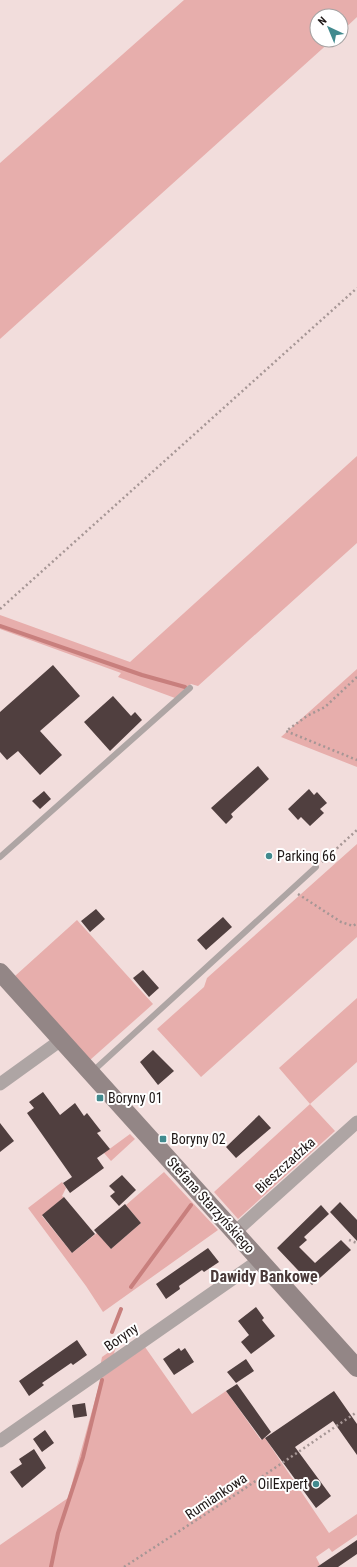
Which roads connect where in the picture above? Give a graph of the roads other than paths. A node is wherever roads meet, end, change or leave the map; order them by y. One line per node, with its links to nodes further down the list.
1 (190, 688): 2 (lane)
2 (0, 857)
3 (316, 868): 6 (lane)
4 (0, 972): 5 (street, Stefana Starzyńskiego)
5 (61, 1040): 6 (street, Stefana Starzyńskiego); 7 (street)
6 (91, 1073): 9 (street, Stefana Starzyńskiego)
7 (0, 1084)
8 (357, 1122): 9 (street, Bieszczadzka)
9 (235, 1232): 10 (street, Stefana Starzyńskiego)
10 (260, 1259): 11 (street, Stefana Starzyńskiego); 12 (street, Boryny)
11 (357, 1368)
12 (0, 1441)

